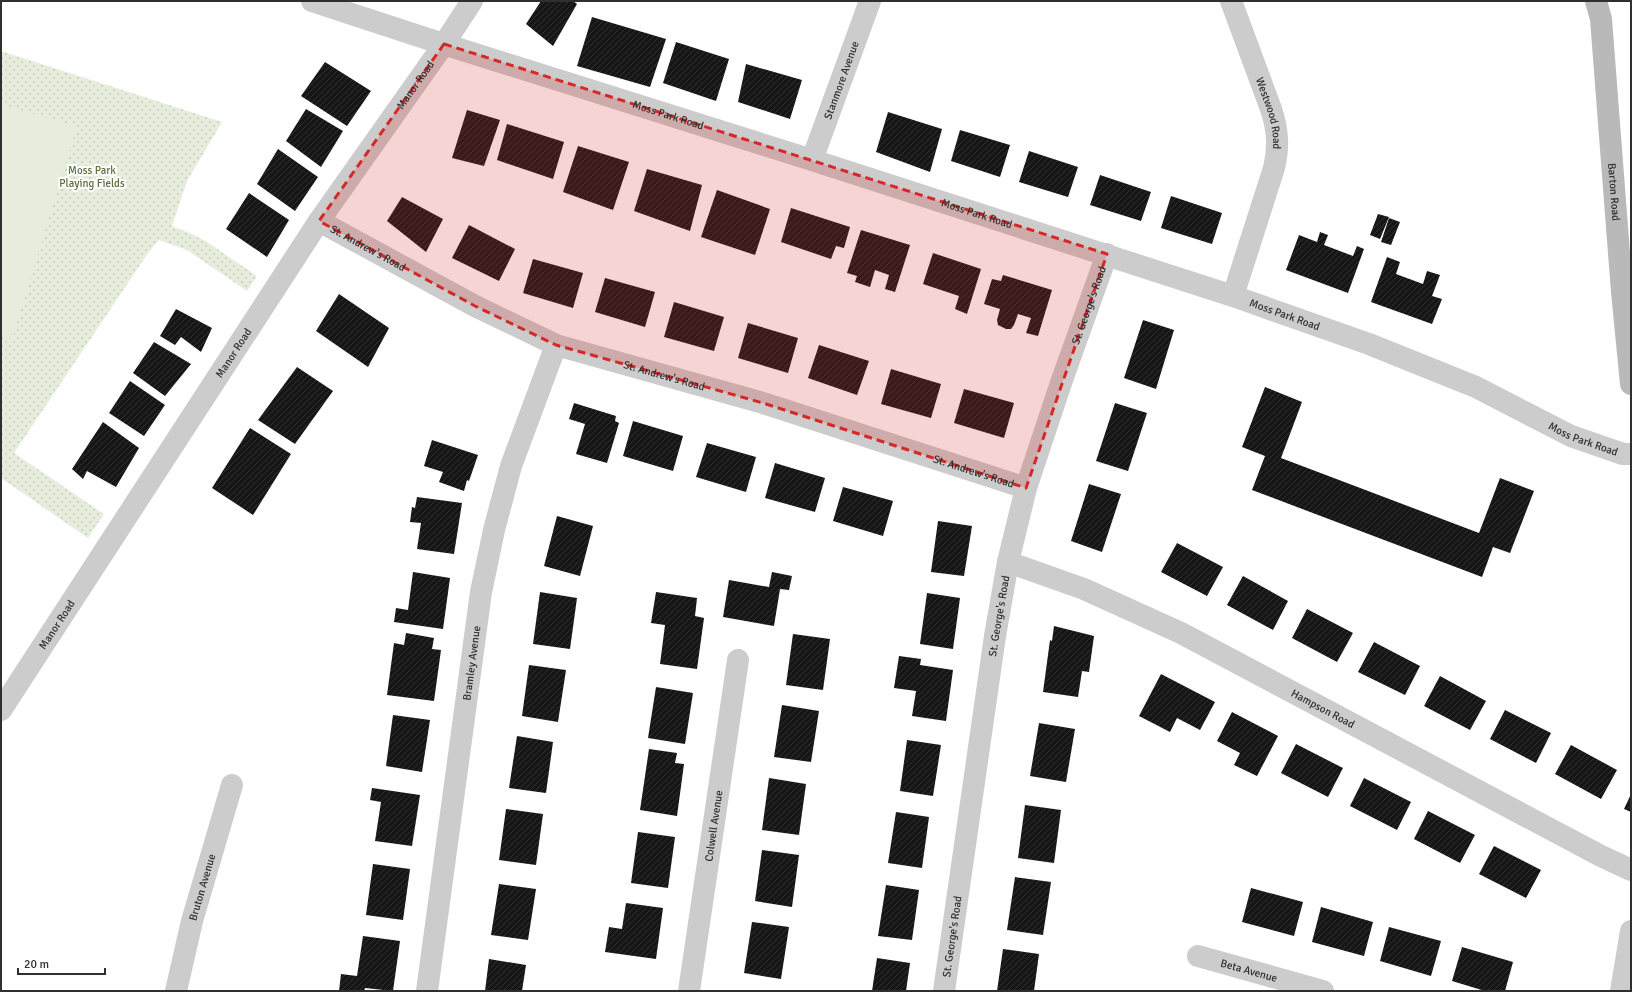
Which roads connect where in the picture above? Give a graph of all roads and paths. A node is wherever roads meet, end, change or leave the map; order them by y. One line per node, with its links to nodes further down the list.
1 (312, 1): 6 (street, Moss Park Road)
2 (472, 1): 6 (street, Manor Road)
3 (870, 1): 7 (street, Stanmore Avenue)
4 (1231, 1): 10 (street, Westwood Road)
5 (1596, 1): 12 (street, Barton Road)
6 (444, 44): 7 (street, Moss Park Road); 8 (street, Manor Road)
7 (812, 160): 9 (street, Moss Park Road)
8 (319, 221): 11 (street, St. Andrew's Road); 17 (street, Manor Road)
9 (1107, 254): 10 (street, Moss Park Road); 14 (street, St. George's Road)
10 (1233, 296): 13 (street, Moss Park Road)
11 (556, 345): 14 (street, St. Andrew's Road); 23 (street, Bramley Avenue)
12 (1631, 384)
13 (1631, 454)
14 (1026, 488): 15 (street, St. George's Road)
15 (1008, 562): 19 (street, Hampson Road); 25 (street, St. George's Road)
16 (738, 660): 24 (street, Colwell Avenue)
17 (1, 710)
18 (232, 785): 22 (street, Bruton Avenue)
19 (1631, 870)
20 (1631, 931): 27 (street)
21 (1198, 956): 26 (street, Beta Avenue)
22 (176, 991)
23 (427, 991)
24 (690, 991)
25 (944, 991)
26 (1323, 991)
27 (1621, 991)

